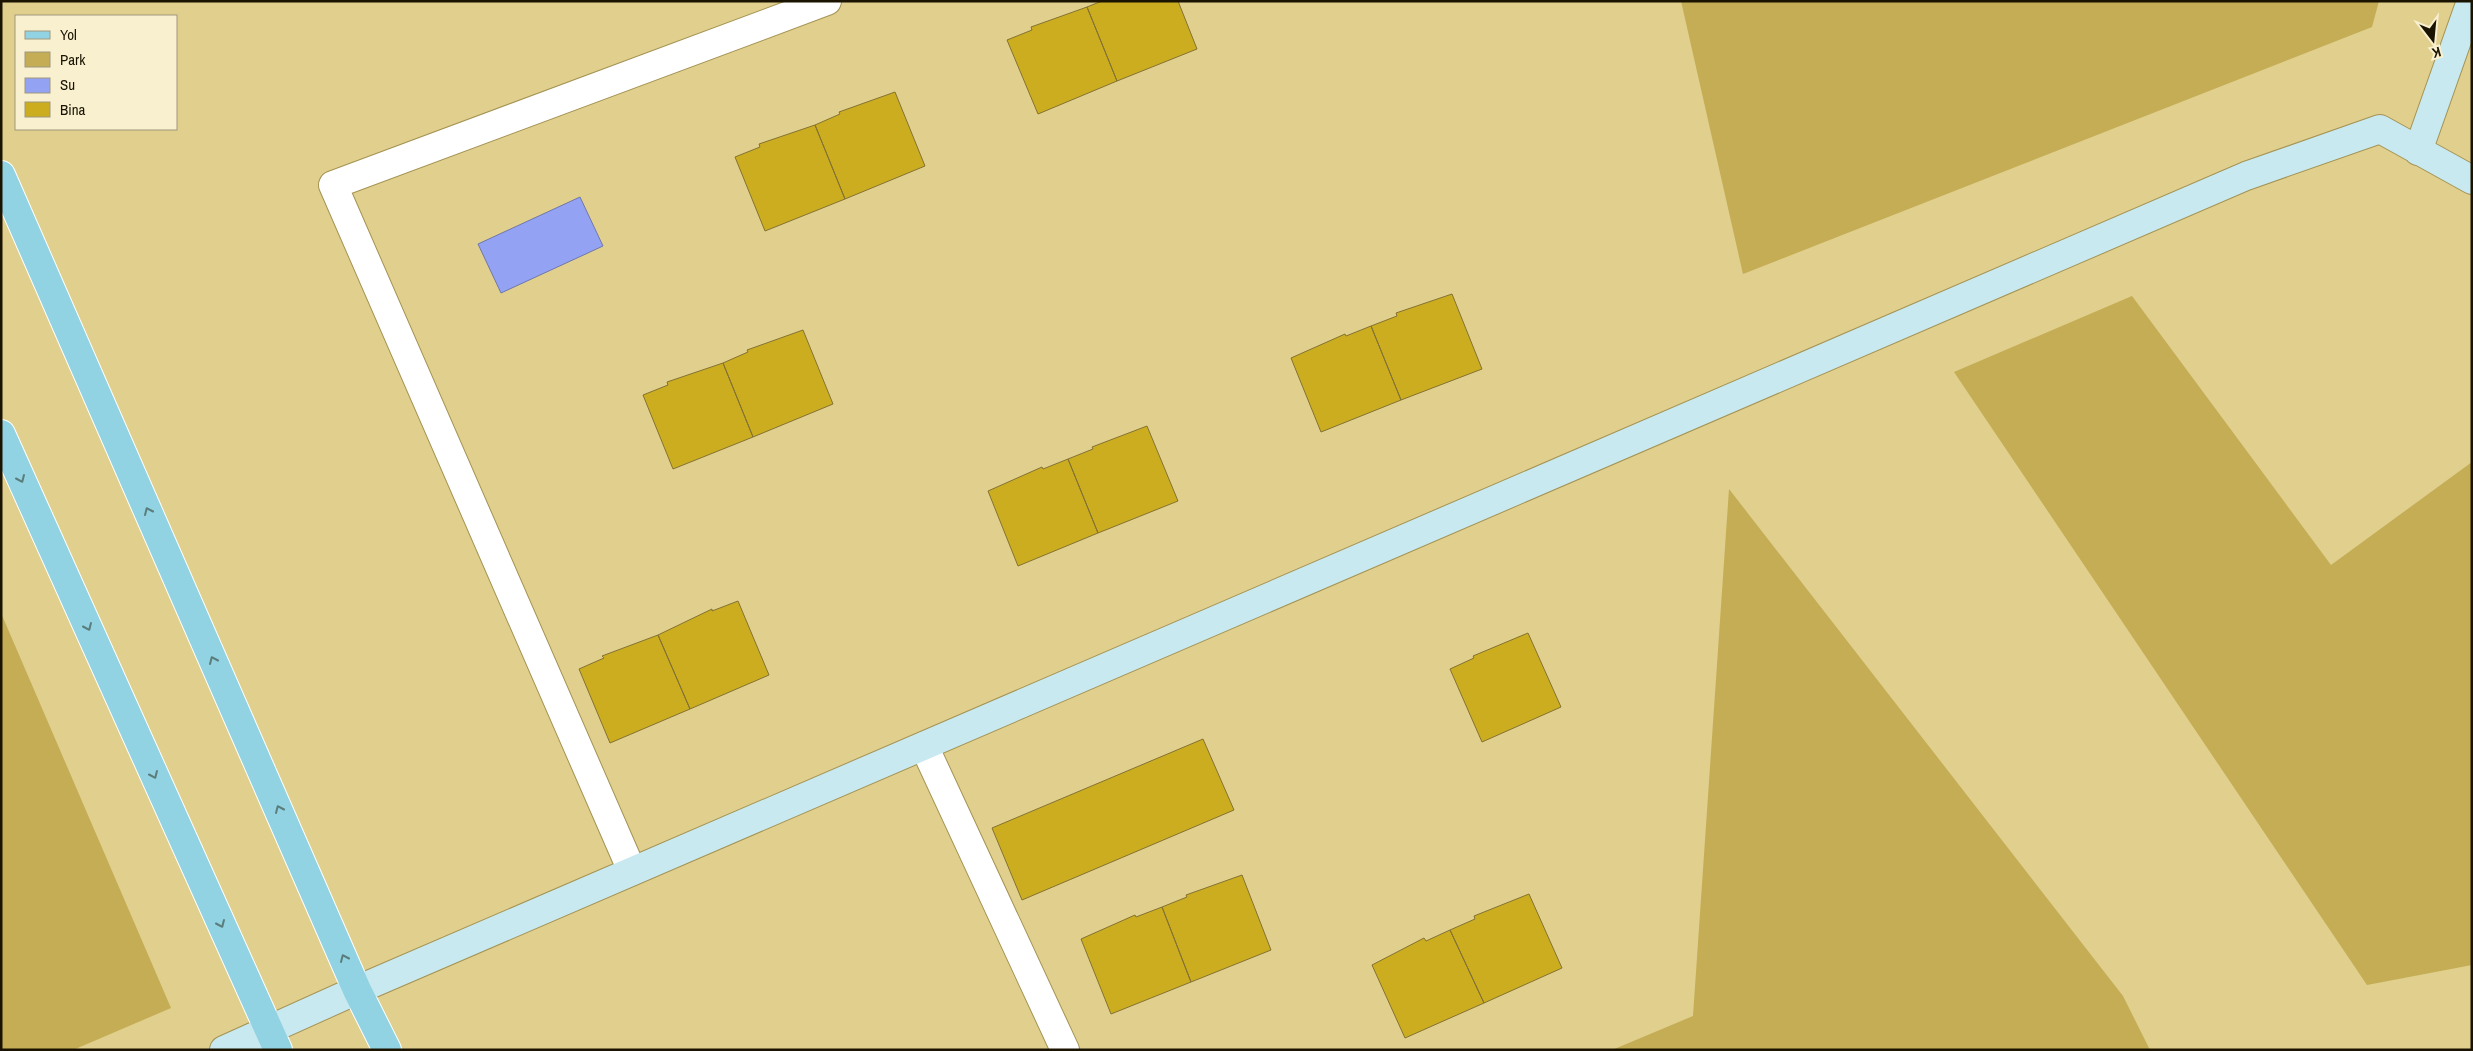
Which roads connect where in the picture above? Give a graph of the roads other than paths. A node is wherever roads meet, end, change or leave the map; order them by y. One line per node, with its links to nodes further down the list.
1 (827, 1): 8 (street)
2 (2471, 1): 3 (street)
3 (2418, 151): 5 (street); 7 (street)
4 (1, 175): 9 (main road, one-way to 4)
5 (2472, 180)
6 (1, 434): 10 (main road, one-way to 10)
7 (924, 746): 8 (street); 13 (street)
8 (632, 871): 9 (street)
9 (357, 990): 10 (street); 12 (main road)
10 (273, 1040): 11 (street)
11 (224, 1050)
12 (387, 1050)
13 (1065, 1050)

